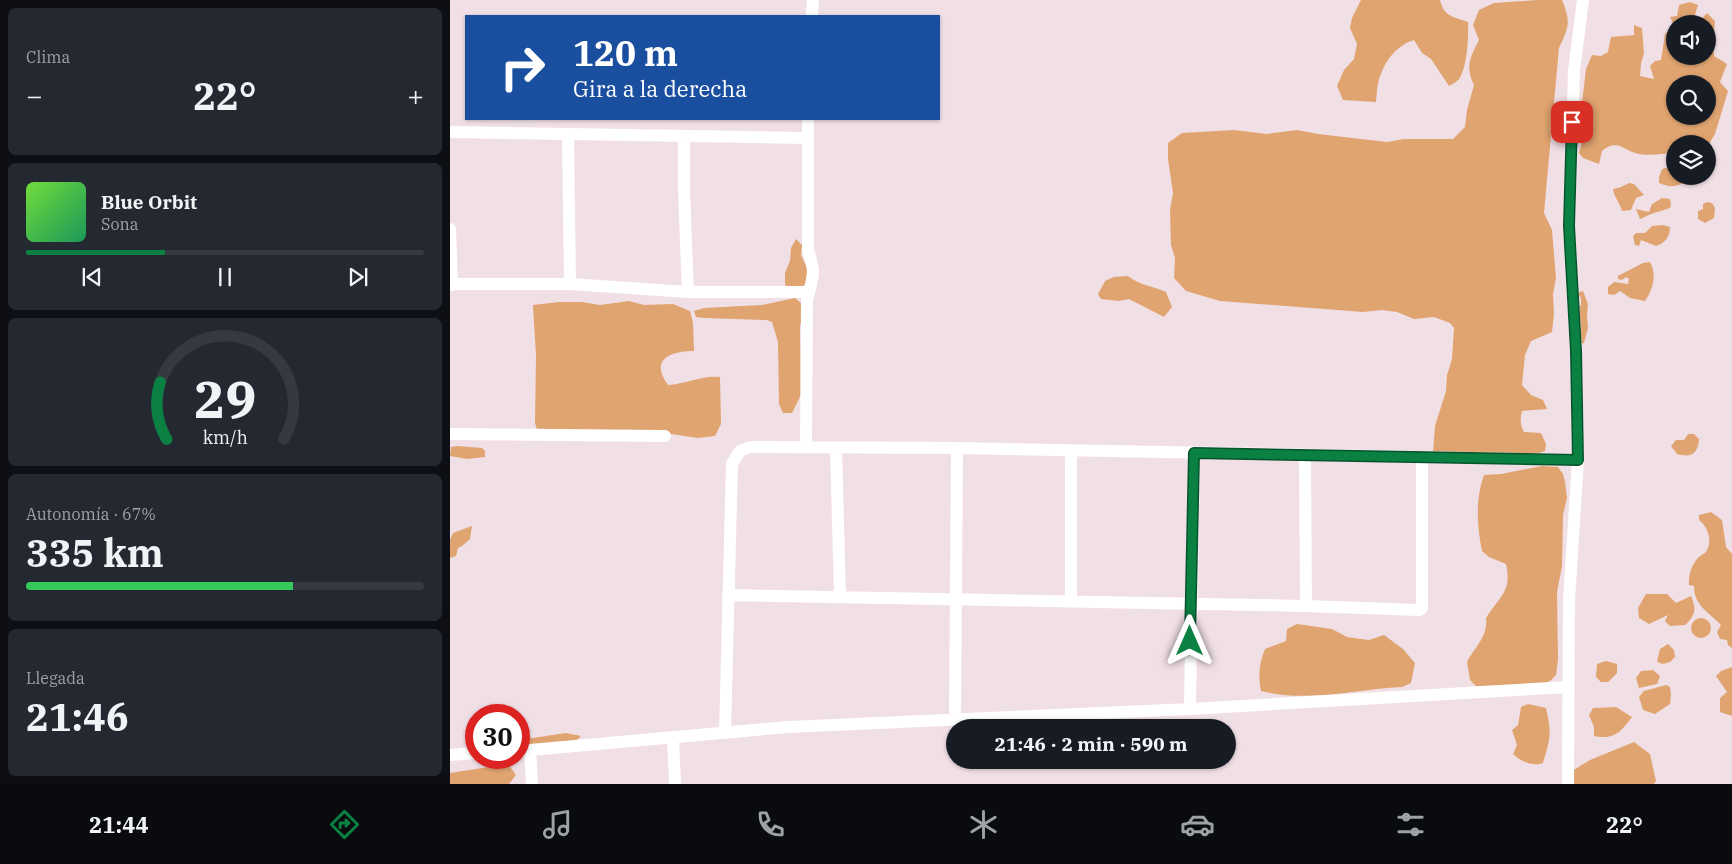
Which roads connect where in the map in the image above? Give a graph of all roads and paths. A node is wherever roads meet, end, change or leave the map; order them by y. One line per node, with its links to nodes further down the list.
1 (813, 0): 3 (street)
2 (1583, 0): 23 (street)
3 (812, 15)
4 (808, 120): 8 (street)
5 (450, 132): 6 (street)
6 (568, 134): 7 (street); 11 (street)
7 (684, 136): 8 (street); 12 (street)
8 (807, 138): 13 (street)
9 (450, 229): 10 (street)
10 (451, 284): 11 (street)
11 (570, 284): 12 (street)
12 (688, 292): 13 (street)
13 (809, 292): 16 (street)
14 (450, 434): 15 (street)
15 (665, 436)
16 (806, 447): 17 (street); 24 (street)
17 (836, 447): 18 (street); 25 (street)
18 (957, 448): 19 (street); 26 (street)
19 (1071, 451): 20 (street); 27 (street)
20 (1194, 453): 21 (street); 28 (street)
21 (1305, 456): 22 (street); 29 (street)
22 (1422, 457): 23 (street); 29 (street)
23 (1578, 460): 30 (street)
24 (728, 595): 25 (street); 35 (street)
25 (840, 597): 26 (street)
26 (956, 599): 27 (street); 32 (street)
27 (1071, 601): 28 (street)
28 (1190, 604): 29 (street); 31 (street)
29 (1306, 606)
30 (1568, 687): 31 (street); 43 (street)
31 (1190, 709): 33 (street)
32 (955, 719)
33 (976, 719)
34 (946, 720): 35 (street)
35 (725, 733): 36 (street)
36 (673, 737): 37 (street); 42 (street)
37 (530, 749)
38 (465, 754): 39 (street)
39 (450, 755)
40 (528, 769): 41 (street)
41 (532, 784)
42 (675, 784)
43 (1568, 784)

